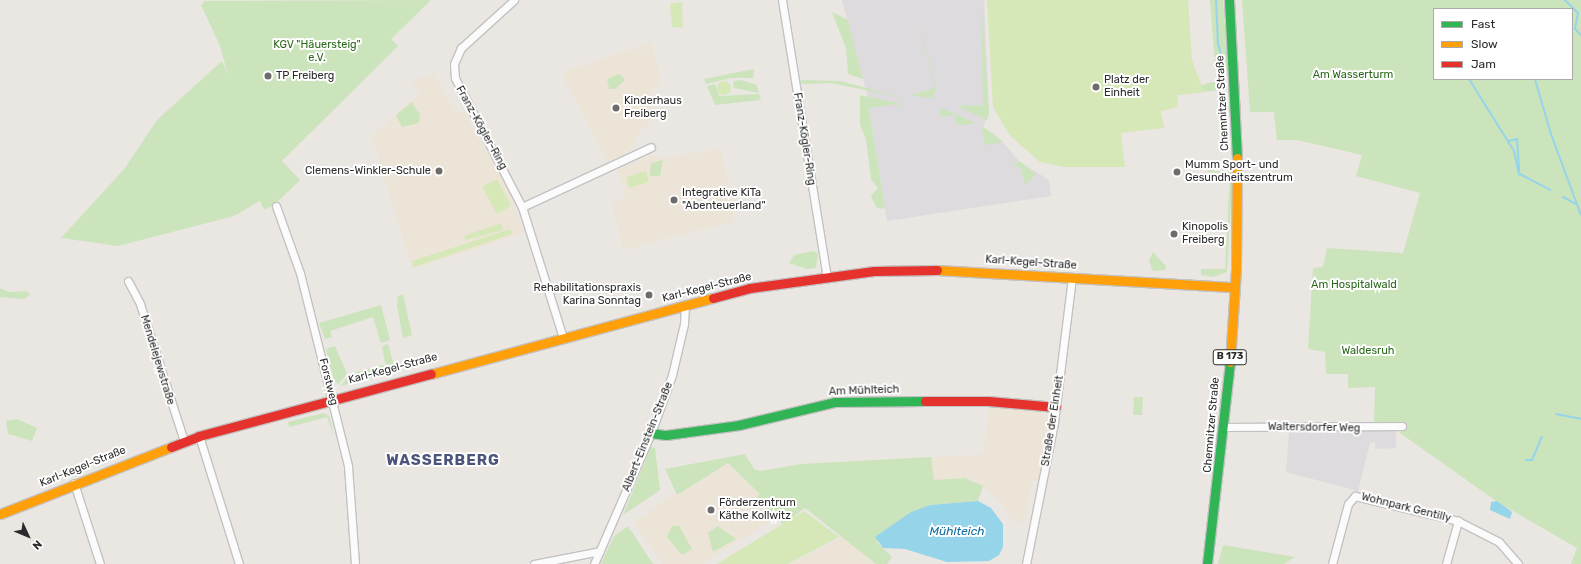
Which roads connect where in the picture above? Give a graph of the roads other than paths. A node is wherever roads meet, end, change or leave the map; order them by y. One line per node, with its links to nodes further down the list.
1 (514, 0): 6 (street, Franz-Kögler-Ring)
2 (782, 0): 7 (street, Franz-Kögler-Ring)
3 (1229, 0): 10 (street, Chemnitzer Straße / B 173)
4 (651, 147): 6 (street)
5 (276, 206): 13 (street, Forstweg)
6 (522, 207): 12 (street, Franz-Kögler-Ring)
7 (827, 277): 8 (street, Karl-Kegel-Straße); 11 (street, Karl-Kegel-Straße)
8 (1072, 277): 10 (street, Karl-Kegel-Straße); 14 (street, Straße der Einheit)
9 (128, 281): 19 (street, Mendelejewstraße)
10 (1235, 287): 16 (street, Chemnitzer Straße / B 173)
11 (685, 305): 12 (street, Karl-Kegel-Straße); 17 (street, Albert-Einstein-Straße)
12 (563, 338): 13 (street, Karl-Kegel-Straße)
13 (332, 398): 18 (street, Karl-Kegel-Straße); 26 (street, Forstweg)
14 (1056, 407): 17 (street, Am Mühlteich); 29 (street, Straße der Einheit)
15 (1402, 426): 16 (street, Waltersdorfer Weg)
16 (1225, 427): 30 (street, Chemnitzer Straße / B 173)
17 (651, 433): 23 (street, Albert-Einstein-Straße)
18 (199, 436): 19 (street, Karl-Kegel-Straße); 25 (street)
19 (184, 441): 20 (street, Karl-Kegel-Straße)
20 (74, 483): 21 (street, Karl-Kegel-Straße); 24 (street)
21 (0, 514)
22 (1458, 521): 31 (street, Wohnpark Gentilly); 32 (street, Wohnpark Gentilly); 33 (street, Wohnpark Gentilly)
23 (600, 551): 27 (street); 28 (street, Albert-Einstein-Straße)
24 (100, 564)
25 (240, 564)
26 (354, 564)
27 (534, 564)
28 (594, 564)
29 (1026, 564)
30 (1207, 564)
31 (1332, 564)
32 (1446, 564)
33 (1518, 564)

